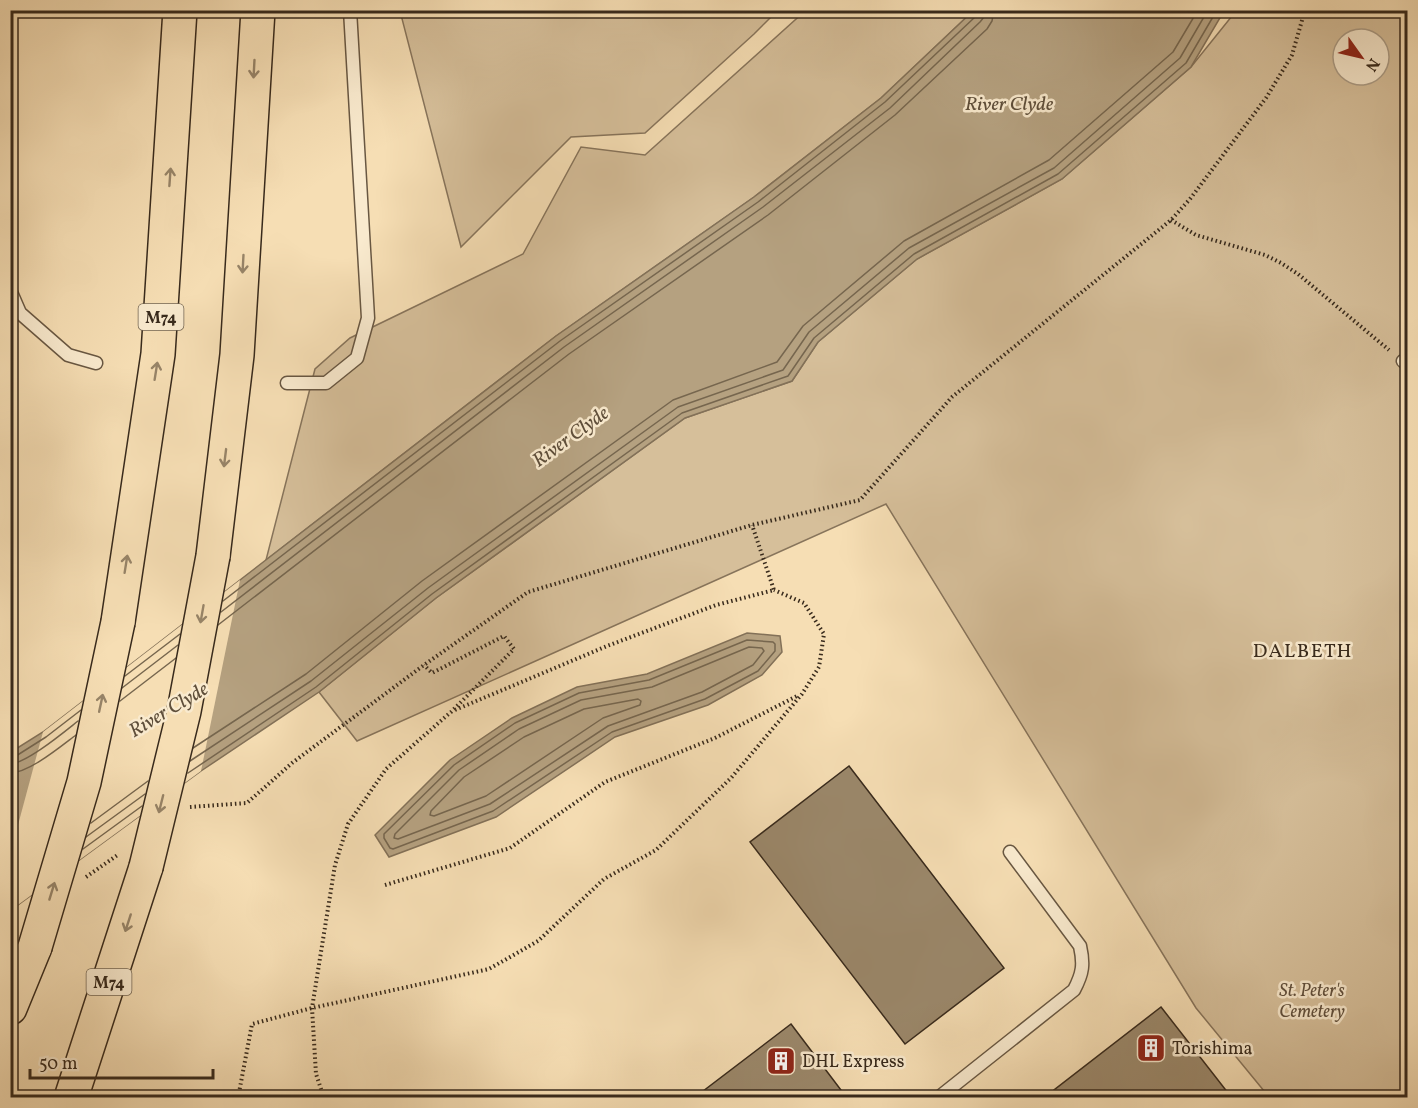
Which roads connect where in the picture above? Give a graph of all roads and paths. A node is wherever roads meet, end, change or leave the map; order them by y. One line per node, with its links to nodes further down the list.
1 (180, 10): 18 (highway, M74, one-way to 1, bridge)
2 (258, 10): 20 (highway, M74, one-way to 20, bridge)
3 (350, 10): 9 (lane)
4 (1305, 10): 5 (path)
5 (1171, 220): 7 (path); 10 (path)
6 (10, 290): 8 (lane)
7 (1405, 362)
8 (96, 363)
9 (287, 383)
10 (752, 525): 11 (path); 12 (path)
11 (774, 590): 13 (path); 14 (path)
12 (424, 665): 14 (path); 15 (path)
13 (802, 694): 17 (path); 19 (path)
14 (451, 712): 19 (path)
15 (247, 803)
16 (1010, 852): 23 (lane)
17 (386, 885)
18 (10, 1008)
19 (312, 1008): 21 (path); 22 (path)
20 (71, 1098)
21 (238, 1098)
22 (324, 1098)
23 (938, 1098)

